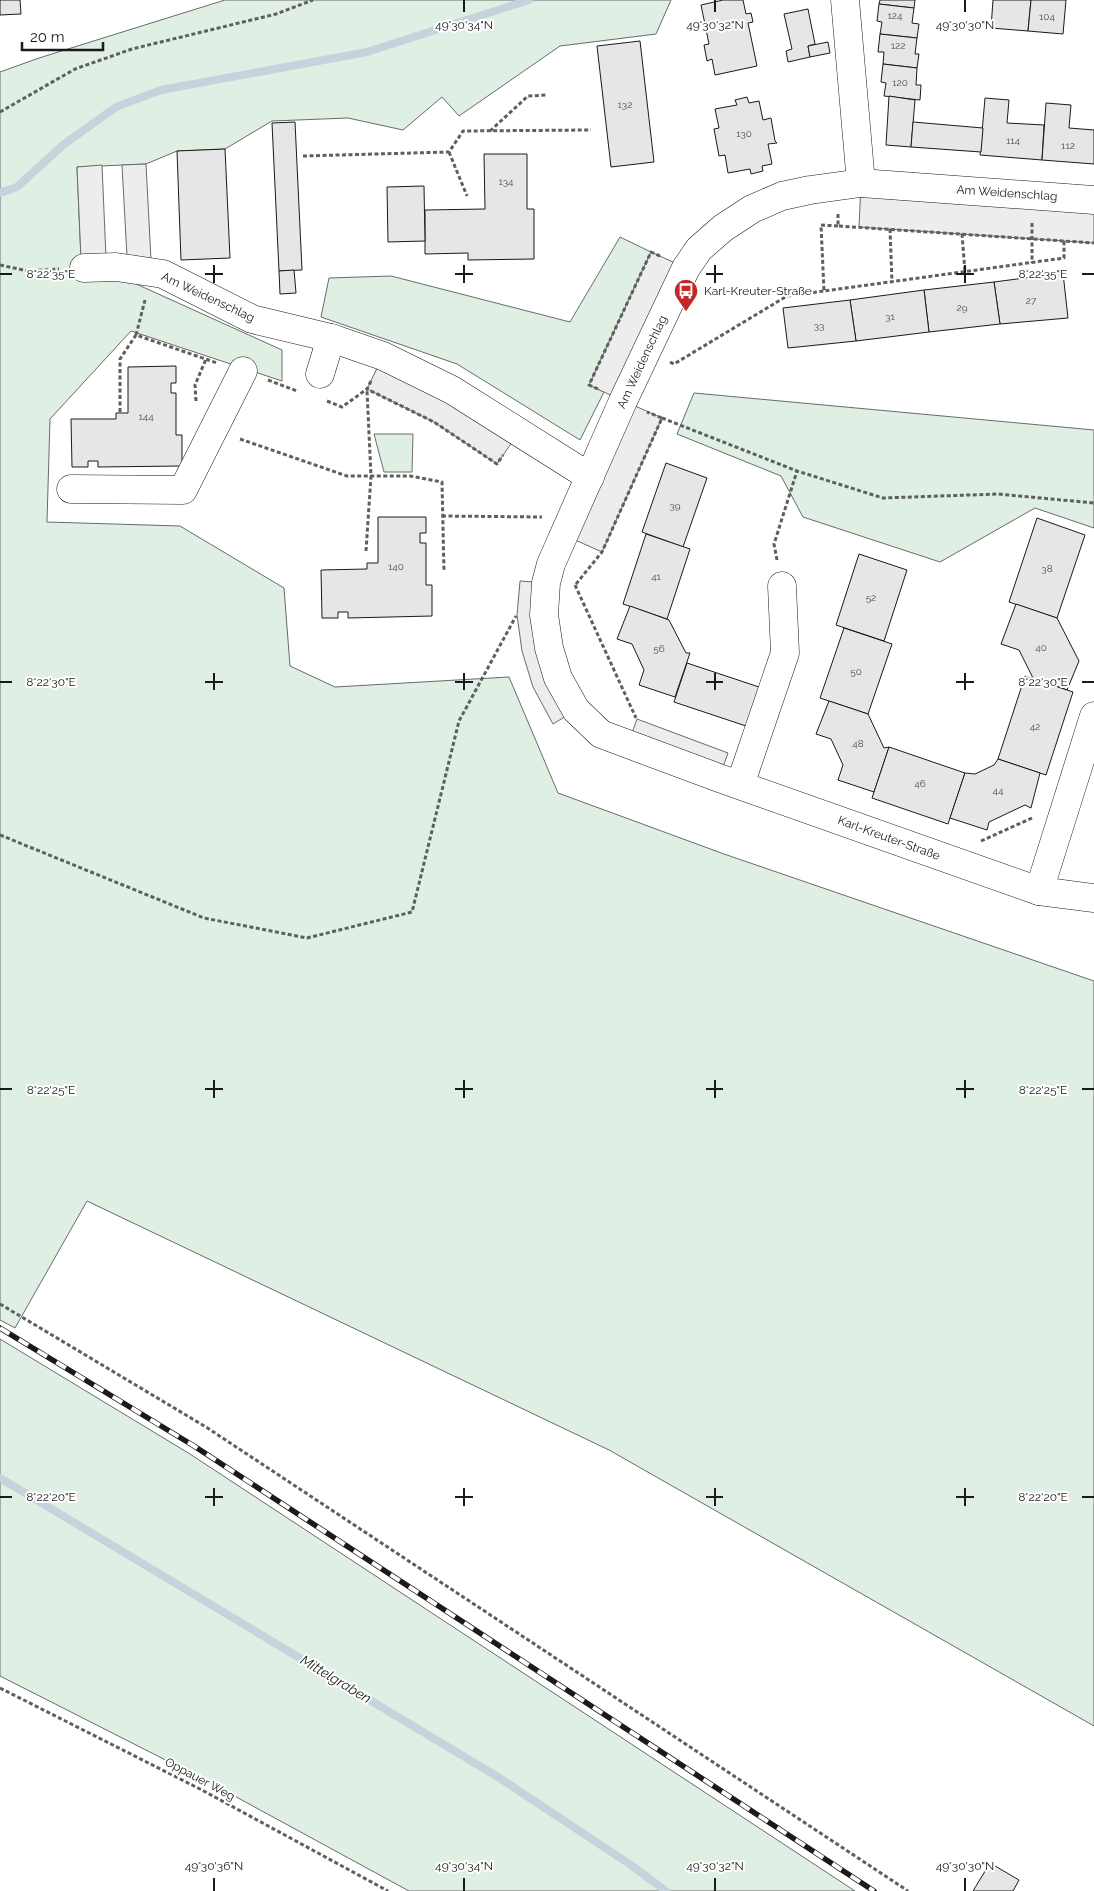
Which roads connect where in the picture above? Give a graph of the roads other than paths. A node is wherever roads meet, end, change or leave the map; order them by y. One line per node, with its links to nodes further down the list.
1 (845, 0): 2 (street)
2 (850, 184): 3 (street, Am Weidenschlag); 8 (street, Am Weidenschlag)
3 (1094, 200)
4 (84, 268): 5 (street, Am Weidenschlag)
5 (320, 335): 7 (street); 8 (street, Am Weidenschlag)
6 (243, 371): 9 (street)
7 (320, 374)
8 (590, 477): 10 (street, Am Weidenschlag)
9 (71, 488)
10 (546, 583): 13 (street, Karl-Kreuter-Straße)
11 (782, 586): 13 (street)
12 (1094, 716): 14 (street)
13 (740, 785): 14 (street, Karl-Kreuter-Straße)
14 (1038, 891): 15 (street, Karl-Kreuter-Straße)
15 (1094, 898)

